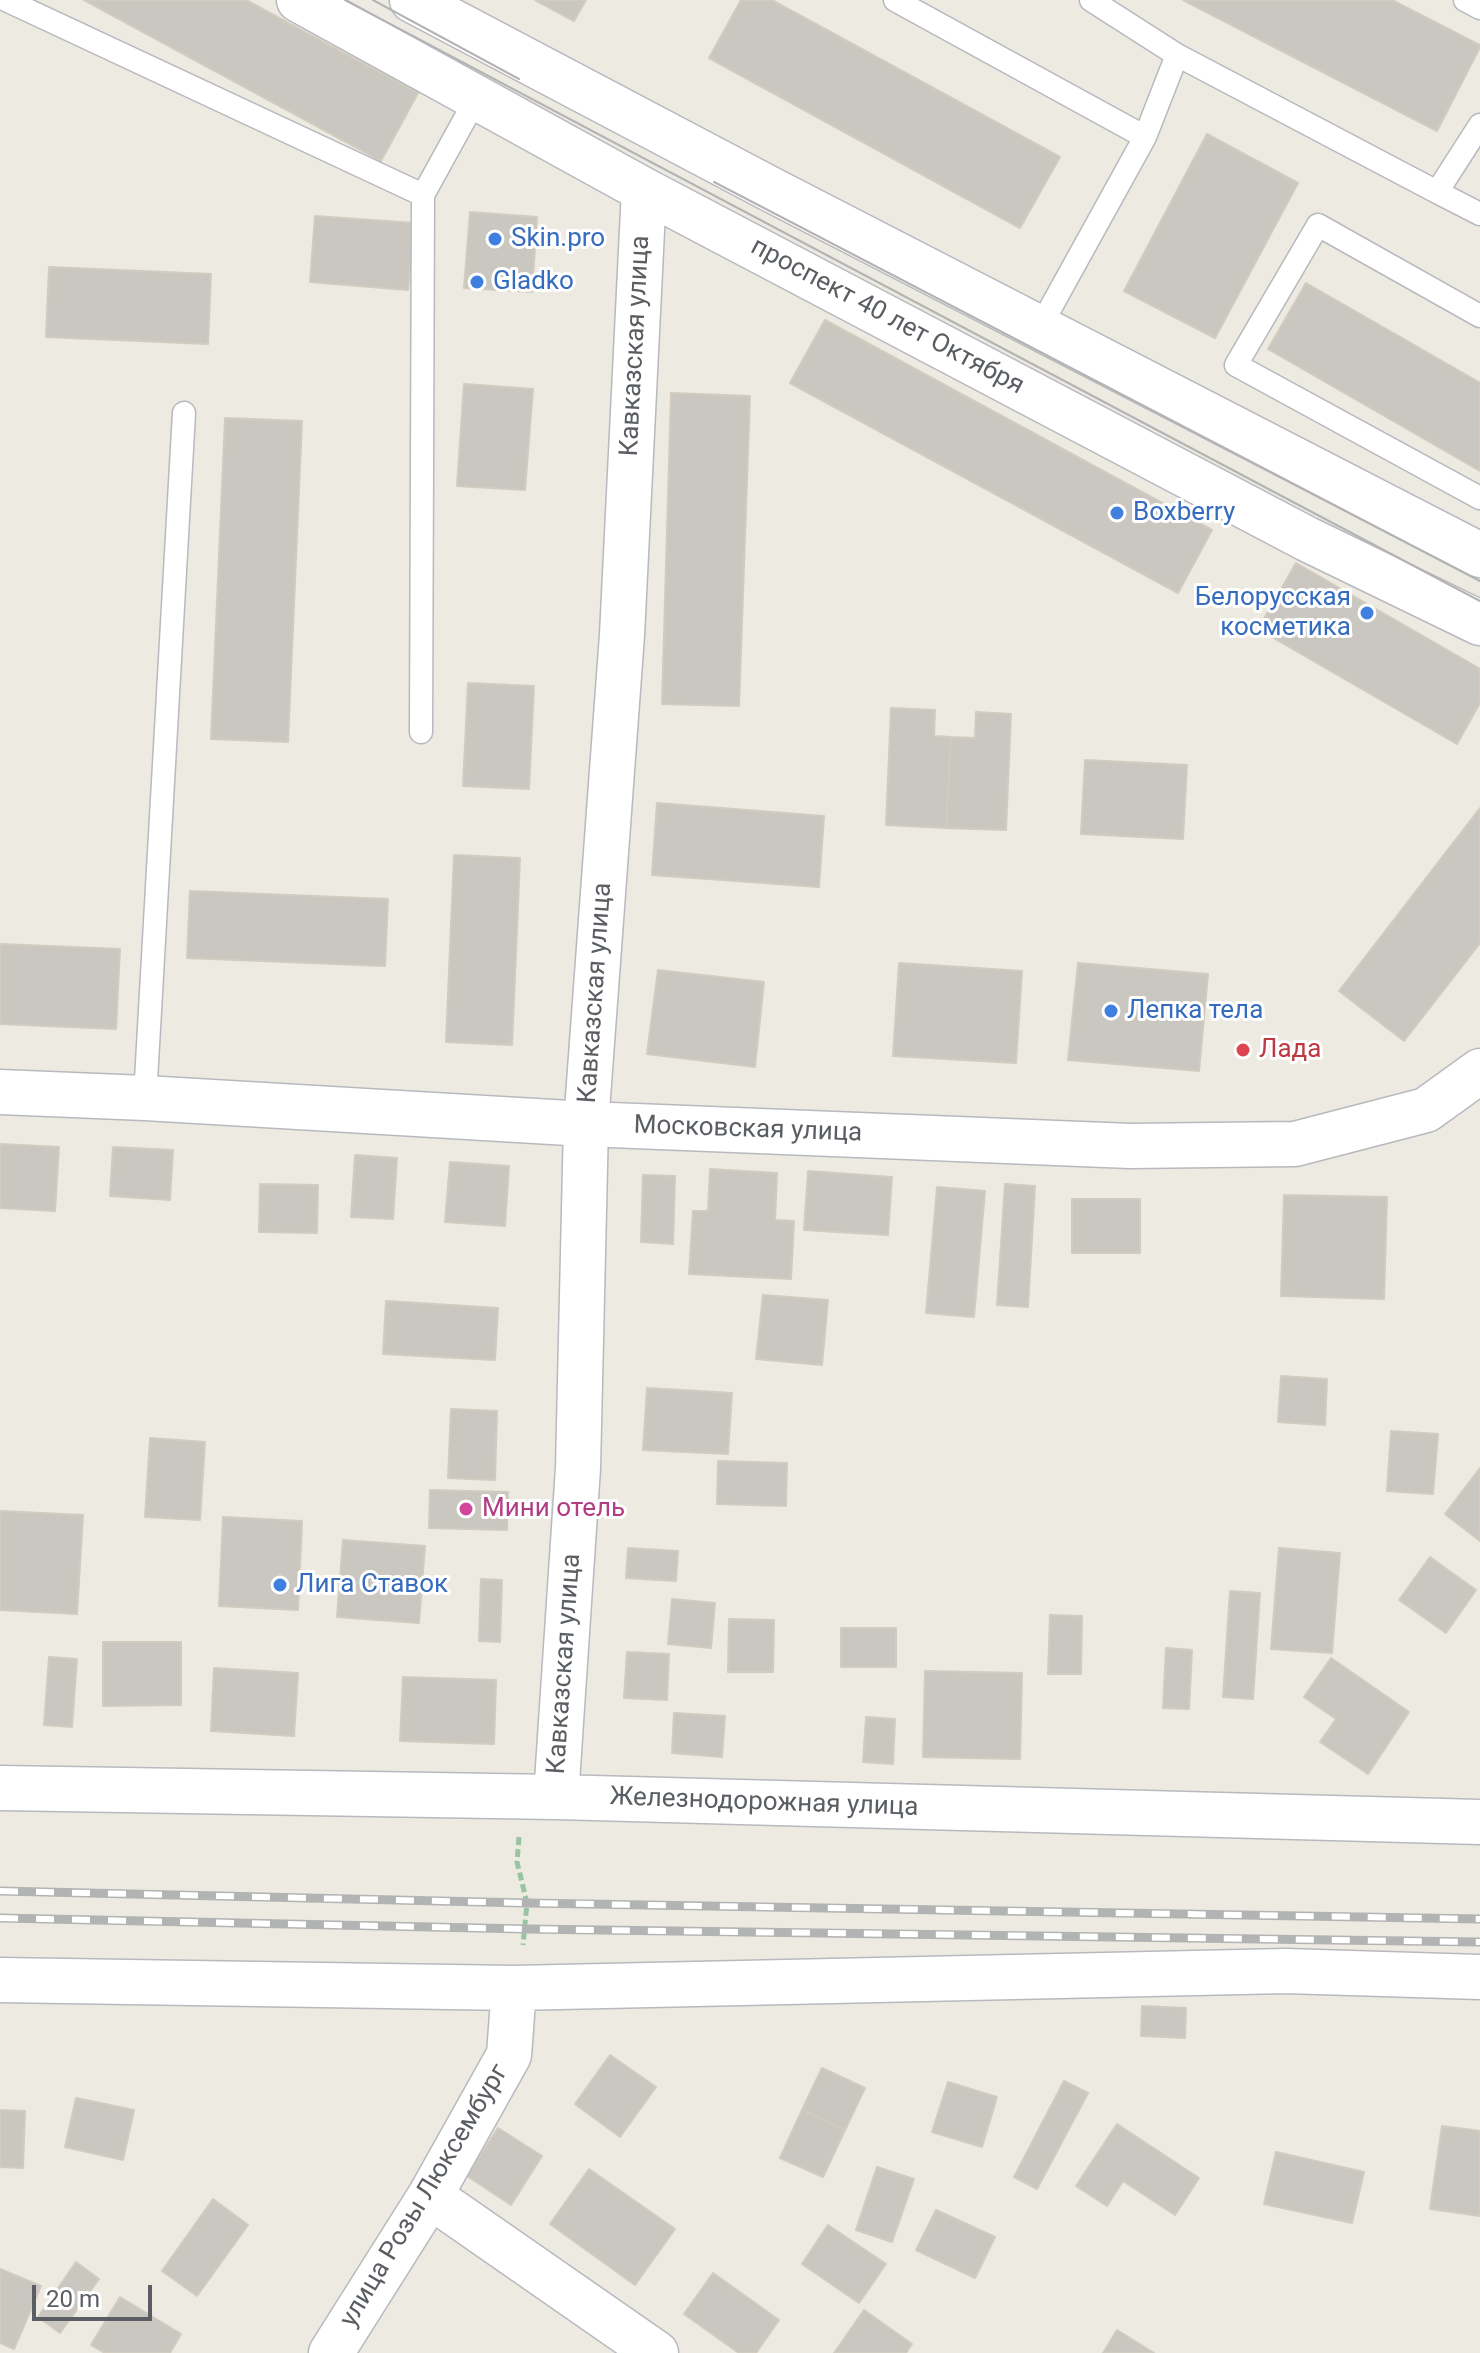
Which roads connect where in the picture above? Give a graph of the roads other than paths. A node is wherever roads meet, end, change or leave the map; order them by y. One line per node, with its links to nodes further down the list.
1 (6, 0): 14 (lane)
2 (299, 0): 9 (street, проспект 40 лет Октября)
3 (412, 0): 17 (street)
4 (895, 0): 11 (lane)
5 (1091, 0): 8 (lane)
6 (1465, 0): 7 (lane)
7 (1480, 8)
8 (1177, 55): 11 (lane); 13 (lane)
9 (477, 97): 12 (street, проспект 40 лет Октября); 14 (lane)
10 (1480, 125): 13 (lane)
11 (1145, 137): 17 (lane)
12 (644, 190): 21 (street, проспект 40 лет Октября); 26 (street, Кавказская улица)
13 (1437, 192): 15 (lane)
14 (423, 195): 22 (lane)
15 (1480, 214)
16 (1480, 316): 19 (lane)
17 (1040, 327): 20 (street)
18 (184, 413): 25 (lane)
19 (1480, 498)
20 (1480, 555)
21 (1480, 623)
22 (421, 732)
23 (1480, 1071): 26 (street, Московская улица)
24 (0, 1092): 25 (street, Московская улица)
25 (145, 1098): 26 (street, Московская улица)
26 (586, 1124): 28 (street, Кавказская улица)
27 (0, 1788): 28 (street, Железнодорожная улица)
28 (540, 1797): 29 (street, Железнодорожная улица)
29 (1477, 1818)
30 (1480, 1977): 32 (street)
31 (0, 1980): 32 (street)
32 (514, 1988): 33 (street, улица Розы Люксембург)
33 (430, 2196): 34 (street, улица Розы Люксембург); 35 (street)
34 (331, 2353)
35 (656, 2353)

